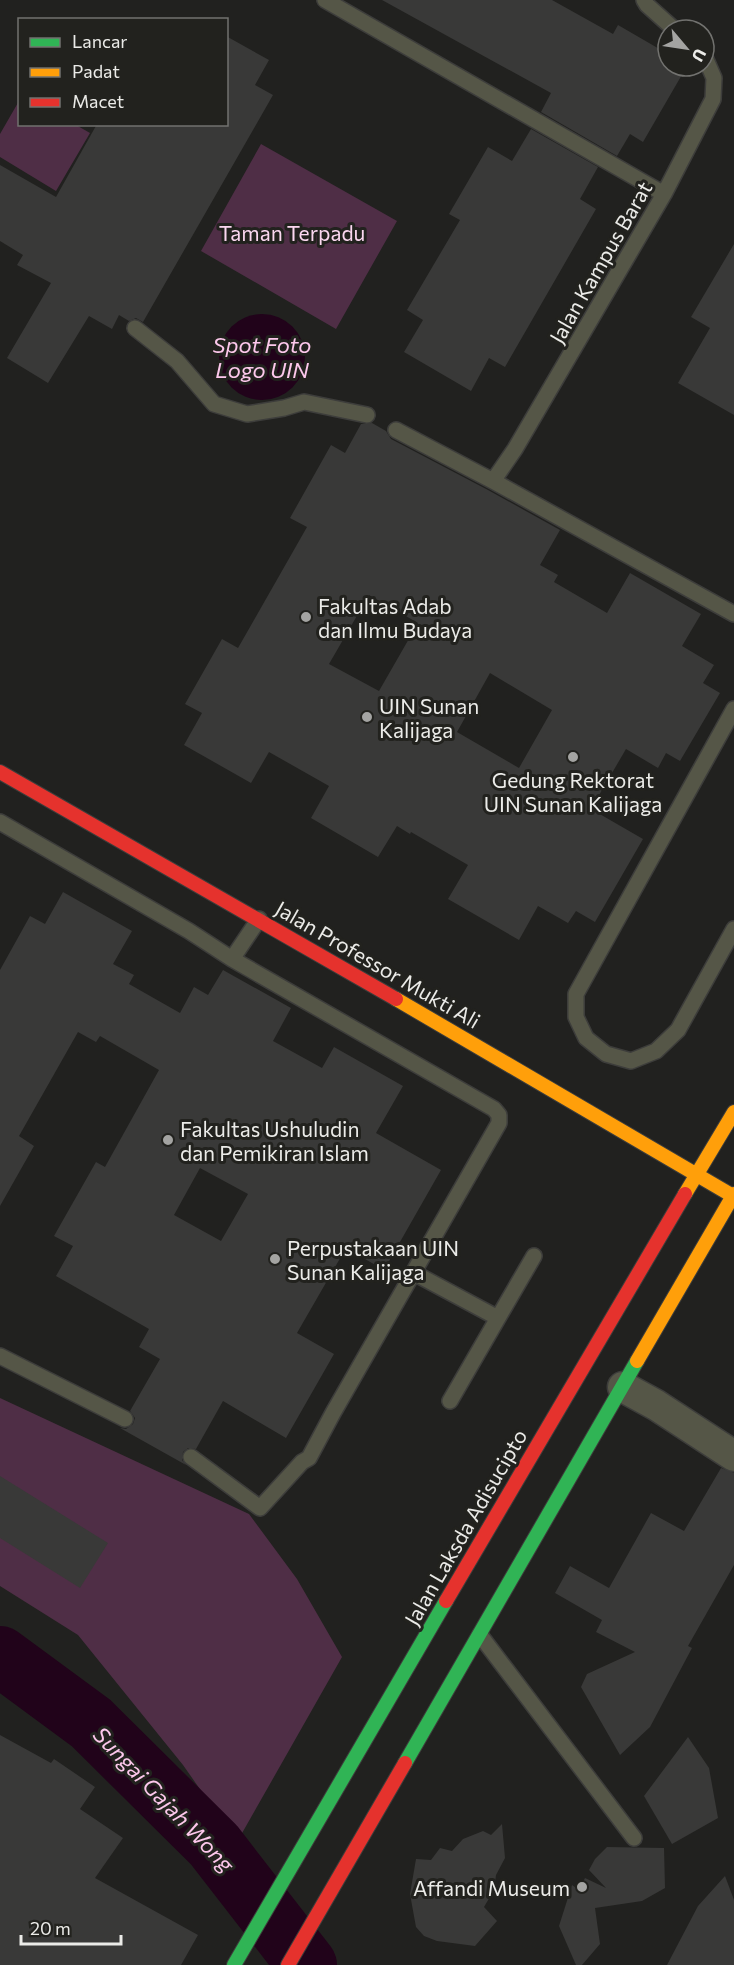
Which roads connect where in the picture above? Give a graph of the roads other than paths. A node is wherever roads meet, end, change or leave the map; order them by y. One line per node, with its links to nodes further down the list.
1 (325, 0): 5 (lane)
2 (644, 0): 3 (lane)
3 (662, 18)
4 (714, 78): 5 (lane, Jalan Kampus Barat)
5 (664, 194): 9 (lane, Jalan Kampus Barat)
6 (135, 328): 7 (lane)
7 (367, 415)
8 (396, 430): 9 (lane)
9 (493, 481): 10 (lane)
10 (734, 614)
11 (734, 709): 15 (lane)
12 (0, 772): 14 (main road, Jalan Professor Mukti Ali)
13 (2, 829): 16 (lane)
14 (259, 919): 16 (lane); 18 (main road, Jalan Professor Mukti Ali)
15 (734, 929)
16 (232, 959): 21 (lane)
17 (734, 1112): 18 (main road, Jalan Laksda Adisucipto)
18 (696, 1174): 19 (main road, Jalan Professor Mukti Ali); 31 (main road, Jalan Laksda Adisucipto)
19 (734, 1195): 24 (main road)
20 (534, 1256): 22 (lane)
21 (414, 1273): 22 (lane); 28 (lane)
22 (498, 1318): 25 (lane)
23 (0, 1356): 26 (lane)
24 (623, 1387): 27 (street); 29 (main road)
25 (450, 1401)
26 (125, 1419)
27 (734, 1456)
28 (191, 1457)
29 (480, 1635): 30 (lane); 32 (main road)
30 (634, 1838)
31 (234, 1965)
32 (288, 1965)

